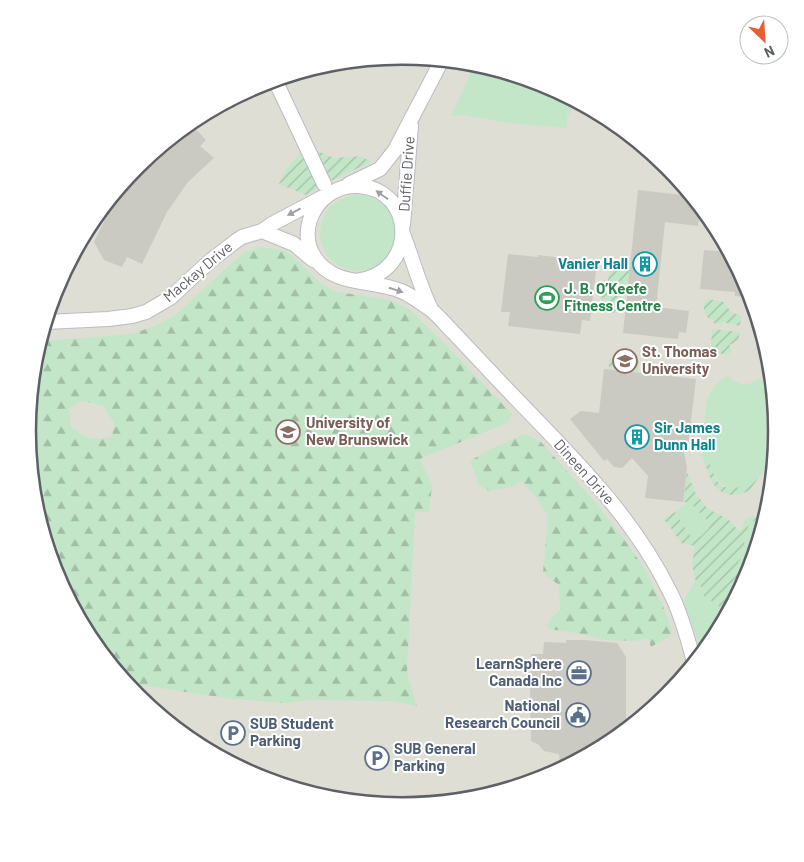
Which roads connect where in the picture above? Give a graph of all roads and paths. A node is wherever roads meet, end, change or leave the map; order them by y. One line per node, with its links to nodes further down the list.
1 (438, 67): 3 (street, Duffie Drive)
2 (278, 87): 5 (street)
3 (411, 121): 4 (street, Duffie Drive); 7 (street, Duffie Drive)
4 (342, 188): 5 (street); 7 (street, one-way to 4)
5 (326, 189): 6 (street, Mackay Drive, one-way to 6); 8 (street)
6 (262, 231): 8 (street); 11 (street, Mackay Drive)
7 (402, 231): 9 (street); 10 (street, Duffie Drive)
8 (320, 266): 9 (street)
9 (356, 281): 10 (street, one-way to 10)
10 (432, 310): 12 (street, Dineen Drive)
11 (53, 322)
12 (691, 655)

